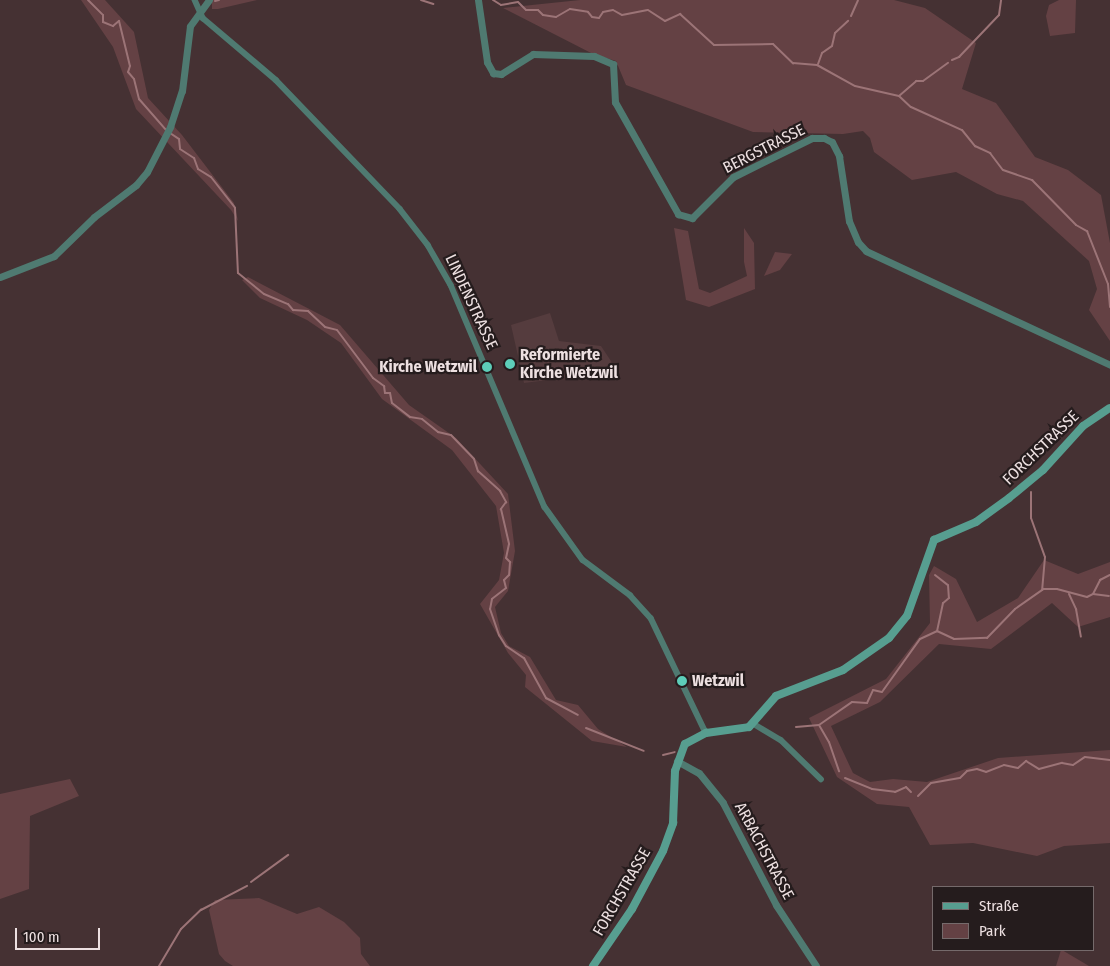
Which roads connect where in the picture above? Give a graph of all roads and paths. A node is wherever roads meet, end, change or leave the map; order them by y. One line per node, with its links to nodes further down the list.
1 (195, 0): 4 (street, LINDENSTRASSE)
2 (209, 0): 4 (street)
3 (478, 0): 6 (street, BERGSTRASSE)
4 (200, 11): 5 (street); 9 (street, LINDENSTRASSE)
5 (0, 277)
6 (1110, 365)
7 (1110, 408): 8 (main road, FORCHSTRASSE)
8 (754, 724): 9 (main road); 11 (street)
9 (706, 733): 10 (main road)
10 (677, 761): 12 (main road, FORCHSTRASSE); 13 (street, ARBACHSTRASSE)
11 (822, 779)
12 (593, 966)
13 (816, 966)

